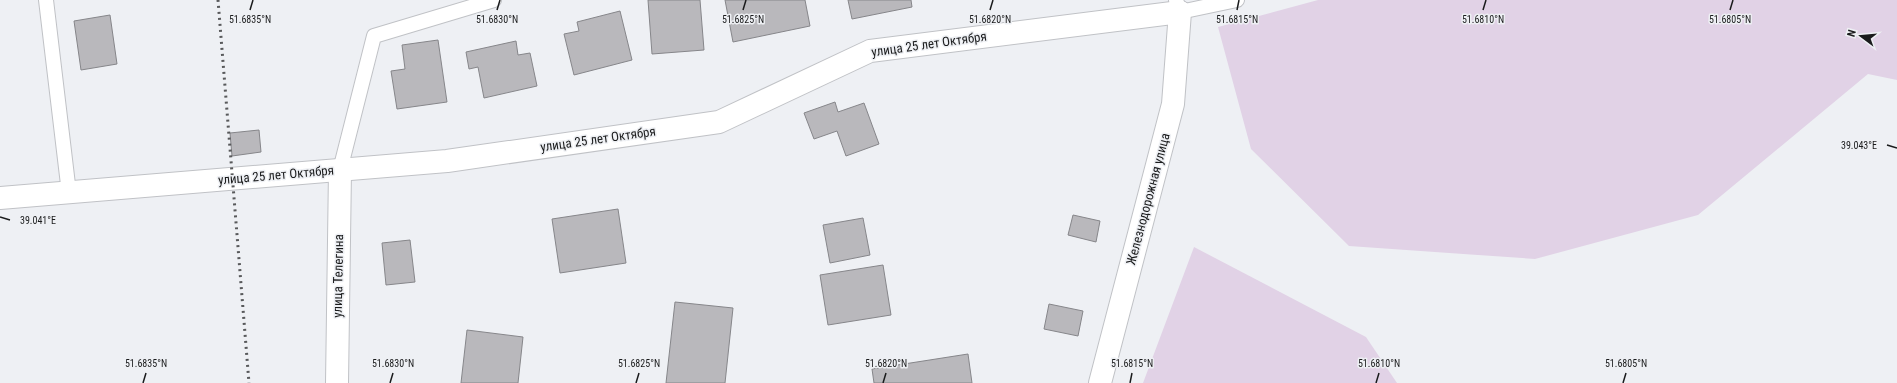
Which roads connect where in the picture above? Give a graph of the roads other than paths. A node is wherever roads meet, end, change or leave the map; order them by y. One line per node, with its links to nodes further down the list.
1 (46, 0): 6 (lane)
2 (494, 0): 5 (lane)
3 (1237, 0): 4 (lane)
4 (1178, 6): 5 (street, улица 25 лет Октября); 9 (street, Железнодорожная улица)
5 (340, 170): 6 (street, улица 25 лет Октября); 8 (street, улица Телегина)
6 (68, 193): 7 (street, улица 25 лет Октября)
7 (0, 198)
8 (337, 383)
9 (1100, 383)

